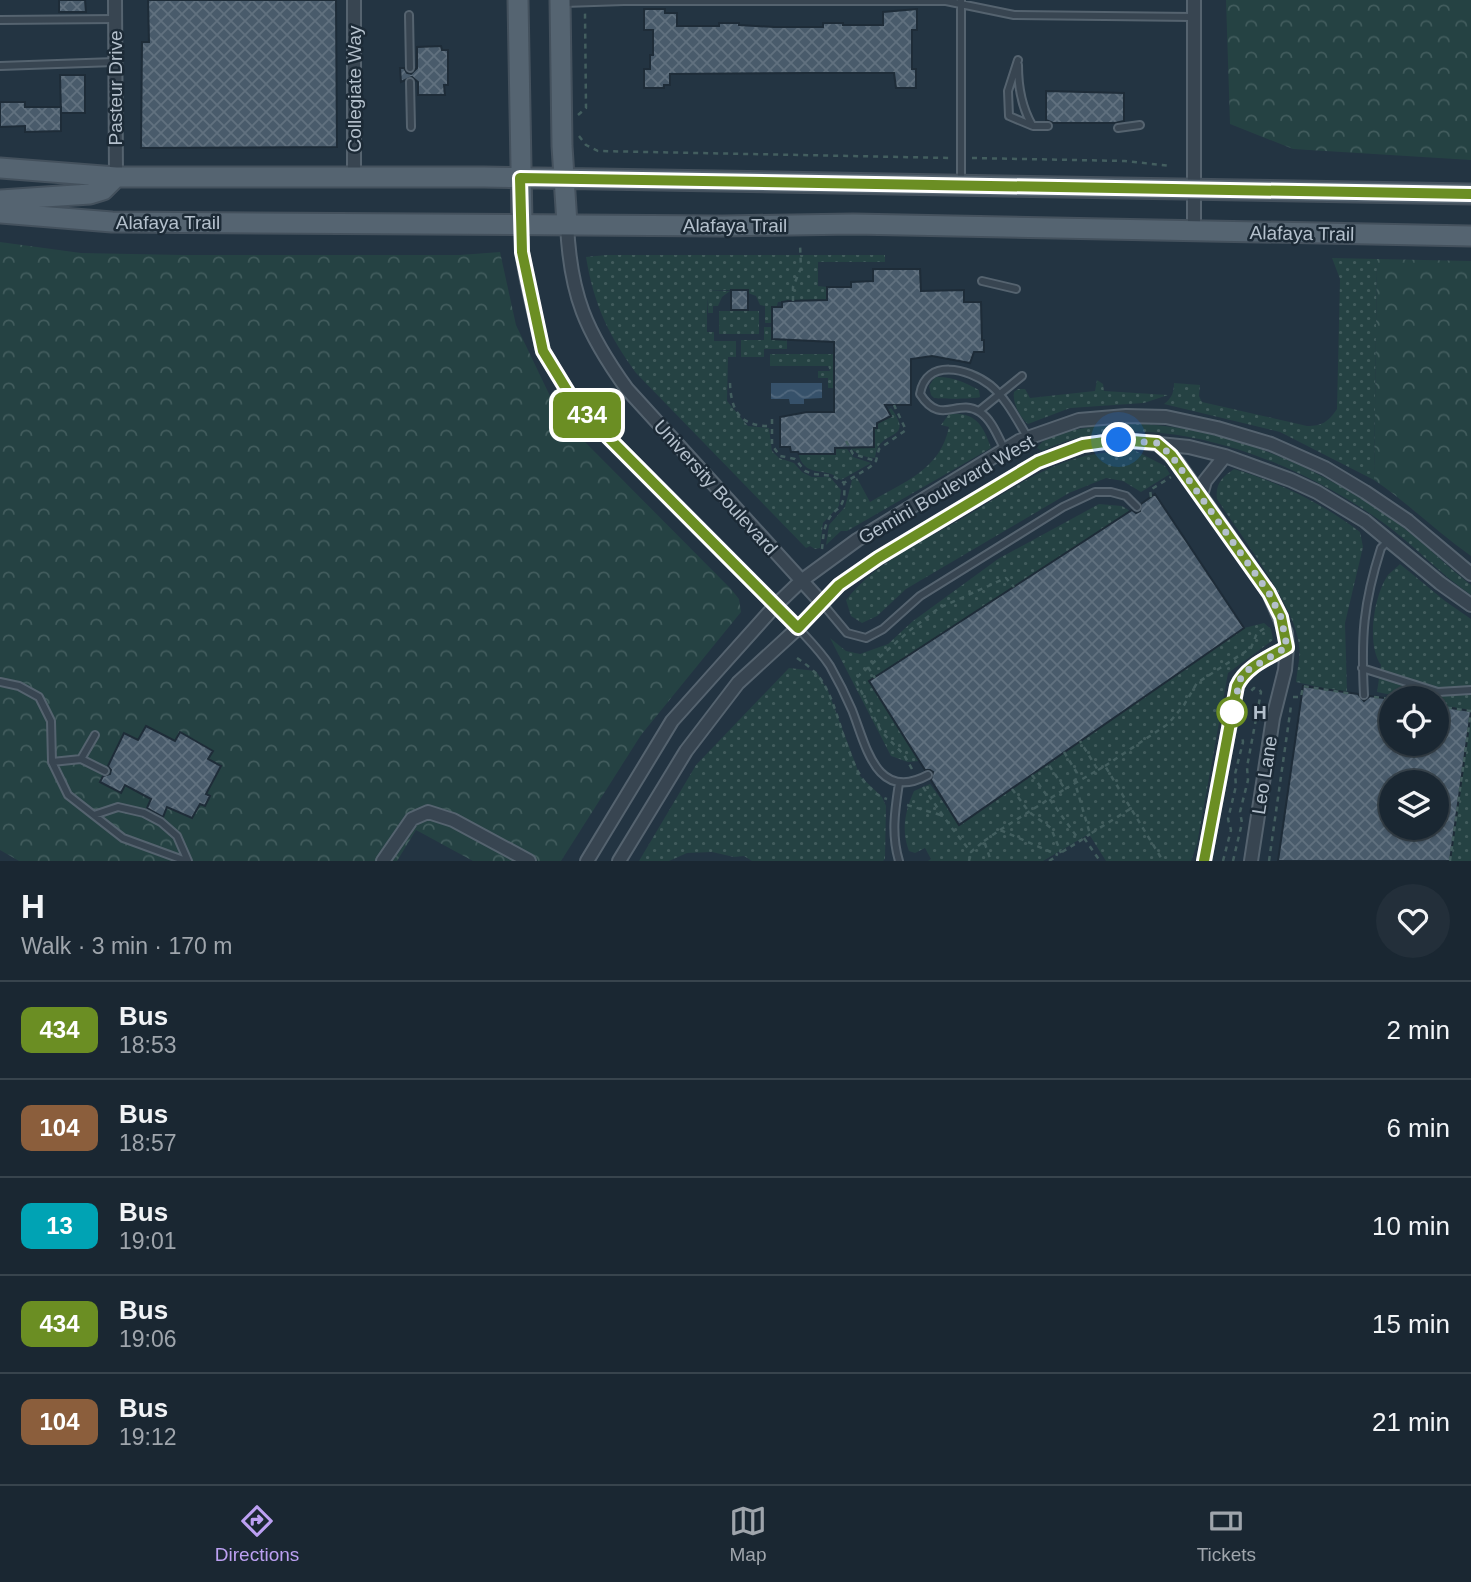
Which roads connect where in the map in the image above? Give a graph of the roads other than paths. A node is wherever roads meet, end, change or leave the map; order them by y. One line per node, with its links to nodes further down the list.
1 (115, 0): 9 (street, Pasteur Drive)
2 (354, 0): 22 (street, Collegiate Way)
3 (517, 0): 23 (main road, University Boulevard)
4 (1194, 0): 8 (street)
5 (560, 1): 6 (lane); 24 (main road, University Boulevard)
6 (961, 2): 8 (lane); 25 (lane)
7 (409, 15): 13 (lane)
8 (1194, 18): 26 (street)
9 (115, 19): 10 (lane); 11 (street, Pasteur Drive)
10 (0, 20)
11 (115, 62): 12 (lane); 21 (street, Pasteur Drive)
12 (0, 66)
13 (410, 68)
14 (410, 82): 18 (lane)
15 (1140, 125): 19 (lane)
16 (1033, 126): 16 (lane); 17 (lane)
17 (1048, 126)
18 (411, 127)
19 (1118, 128)
20 (0, 167): 21 (main road)
21 (116, 177): 22 (main road); 28 (main road)
22 (354, 177): 23 (main road)
23 (520, 178): 24 (main road); 30 (main road, University Boulevard)
24 (564, 178): 25 (main road); 31 (main road, University Boulevard)
25 (961, 185): 26 (main road)
26 (1194, 189): 27 (main road); 32 (street)
27 (1471, 194)
28 (0, 200)
29 (0, 213): 30 (main road, Alafaya Trail)
30 (522, 223): 31 (main road, Alafaya Trail); 50 (street, University Boulevard)
31 (566, 224): 32 (main road, Alafaya Trail); 47 (street, University Boulevard)
32 (1194, 231): 33 (main road, Alafaya Trail)
33 (1471, 236)
34 (982, 281): 35 (lane)
35 (1016, 289)
36 (1022, 376): 37 (lane)
37 (999, 394): 38 (lane); 38 (lane); 39 (lane)
38 (979, 411): 41 (lane)
39 (1028, 438): 41 (street, Gemini Boulevard West); 46 (street, Gemini Boulevard West)
40 (1157, 443): 42 (street, Gemini Boulevard West); 43 (street, Leo Lane); 48 (street, Gemini Boulevard West)
41 (1005, 450): 47 (street, Gemini Boulevard West)
42 (1225, 456): 43 (street); 45 (street, Gemini Boulevard West)
43 (1201, 495): 52 (street, Leo Lane)
44 (1137, 507): 48 (lane)
45 (1390, 540): 49 (street, Gemini Boulevard West); 53 (lane)
46 (1471, 574)
47 (801, 581): 48 (street, University Boulevard); 50 (street, Gemini Boulevard West)
48 (822, 603): 51 (street, Gemini Boulevard West)
49 (1471, 605)
50 (775, 606): 51 (street, University Boulevard); 67 (street, Gemini Boulevard West)
51 (798, 628): 62 (lane); 68 (street, Gemini Boulevard West)
52 (1287, 647): 70 (street); 71 (street, Leo Lane)
53 (1362, 668): 55 (lane); 56 (lane)
54 (0, 682): 59 (lane)
55 (1471, 690)
56 (1364, 695)
57 (95, 735): 58 (lane)
58 (81, 759): 59 (lane); 60 (lane)
59 (52, 762): 63 (lane)
60 (105, 771)
61 (928, 775): 62 (lane)
62 (899, 783): 69 (lane)
63 (94, 815): 64 (lane); 64 (lane)
64 (187, 861)
65 (383, 861): 66 (street)
66 (529, 861)
67 (587, 861)
68 (619, 861)
69 (899, 861)
70 (1204, 861)
71 (1251, 861)

